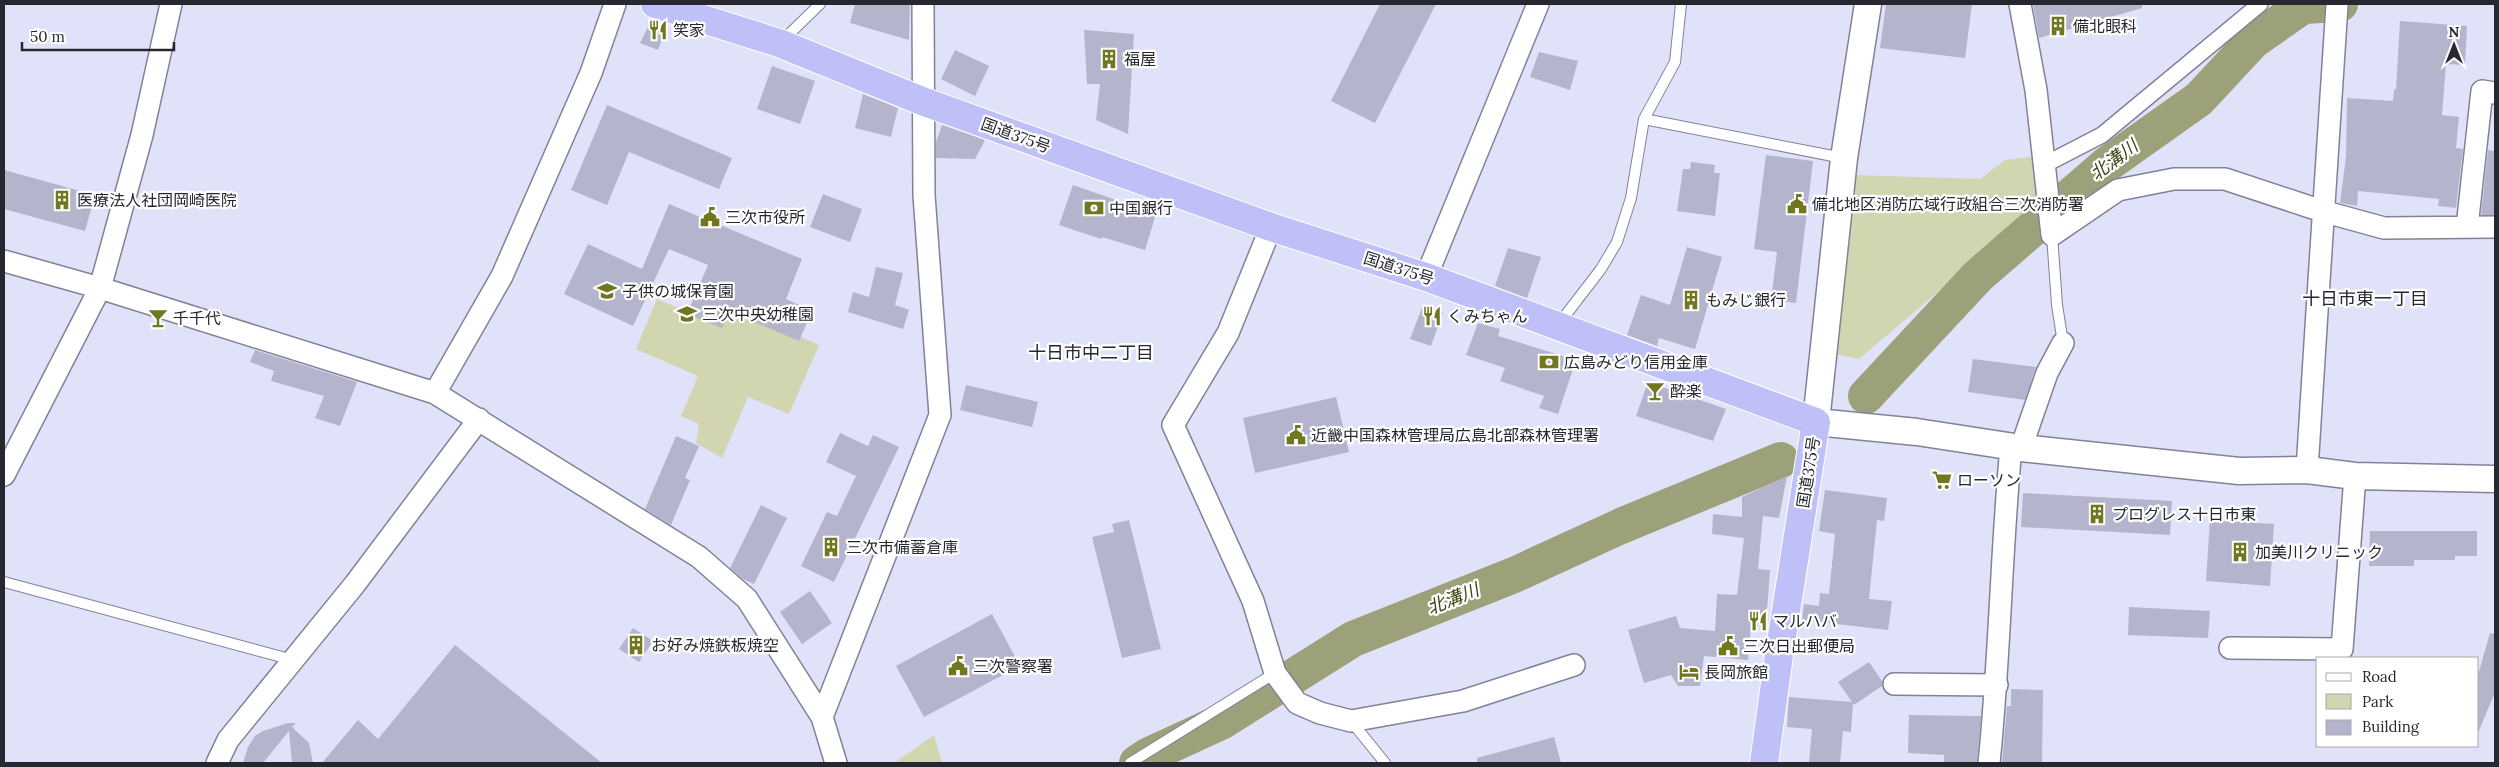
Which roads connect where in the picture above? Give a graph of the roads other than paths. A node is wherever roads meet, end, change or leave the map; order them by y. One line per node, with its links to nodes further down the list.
1 (171, 4): 25 (street)
2 (615, 4): 28 (street)
3 (655, 4): 12 (highway, 国道375号)
4 (820, 4): 12 (lane)
5 (923, 4): 14 (street)
6 (1538, 4): 24 (street)
7 (1681, 4): 15 (lane)
8 (1868, 4): 16 (street)
9 (2020, 4): 17 (street)
10 (2260, 4): 17 (street)
11 (2337, 5): 18 (street)
12 (779, 44): 14 (highway, 国道375号)
13 (2495, 93): 20 (street)
14 (922, 102): 19 (highway, 国道375号); 43 (street)
15 (1644, 119): 16 (lane); 26 (lane)
16 (1844, 158): 30 (street)
17 (2044, 164): 22 (street)
18 (2322, 211): 20 (street); 22 (street); 32 (street)
19 (1271, 227): 24 (highway, 国道375号); 40 (street)
20 (2467, 227): 21 (street)
21 (2495, 227)
22 (2052, 235): 27 (lane)
23 (4, 262): 25 (street)
24 (1426, 277): 26 (highway, 国道375号)
25 (100, 288): 28 (street); 33 (street)
26 (1558, 325): 30 (highway, 国道375号)
27 (2063, 342): 31 (street)
28 (435, 393): 29 (street)
29 (479, 419): 38 (street); 43 (street)
30 (1816, 422): 31 (street); 49 (highway, 国道375号)
31 (2016, 447): 32 (street); 42 (street)
32 (2307, 470): 34 (street)
33 (4, 475)
34 (2355, 476): 35 (street); 37 (street)
35 (2495, 479)
36 (4, 582): 38 (lane)
37 (2230, 648)
38 (294, 660): 45 (street)
39 (1574, 665): 44 (street)
40 (1282, 682): 44 (street); 47 (lane)
41 (1894, 684): 42 (street)
42 (1997, 686): 50 (street)
43 (822, 717): 46 (street)
44 (1351, 721): 48 (lane)
45 (217, 763)
46 (836, 763)
47 (1130, 763)
48 (1385, 763)
49 (1764, 763)
50 (1988, 763)

